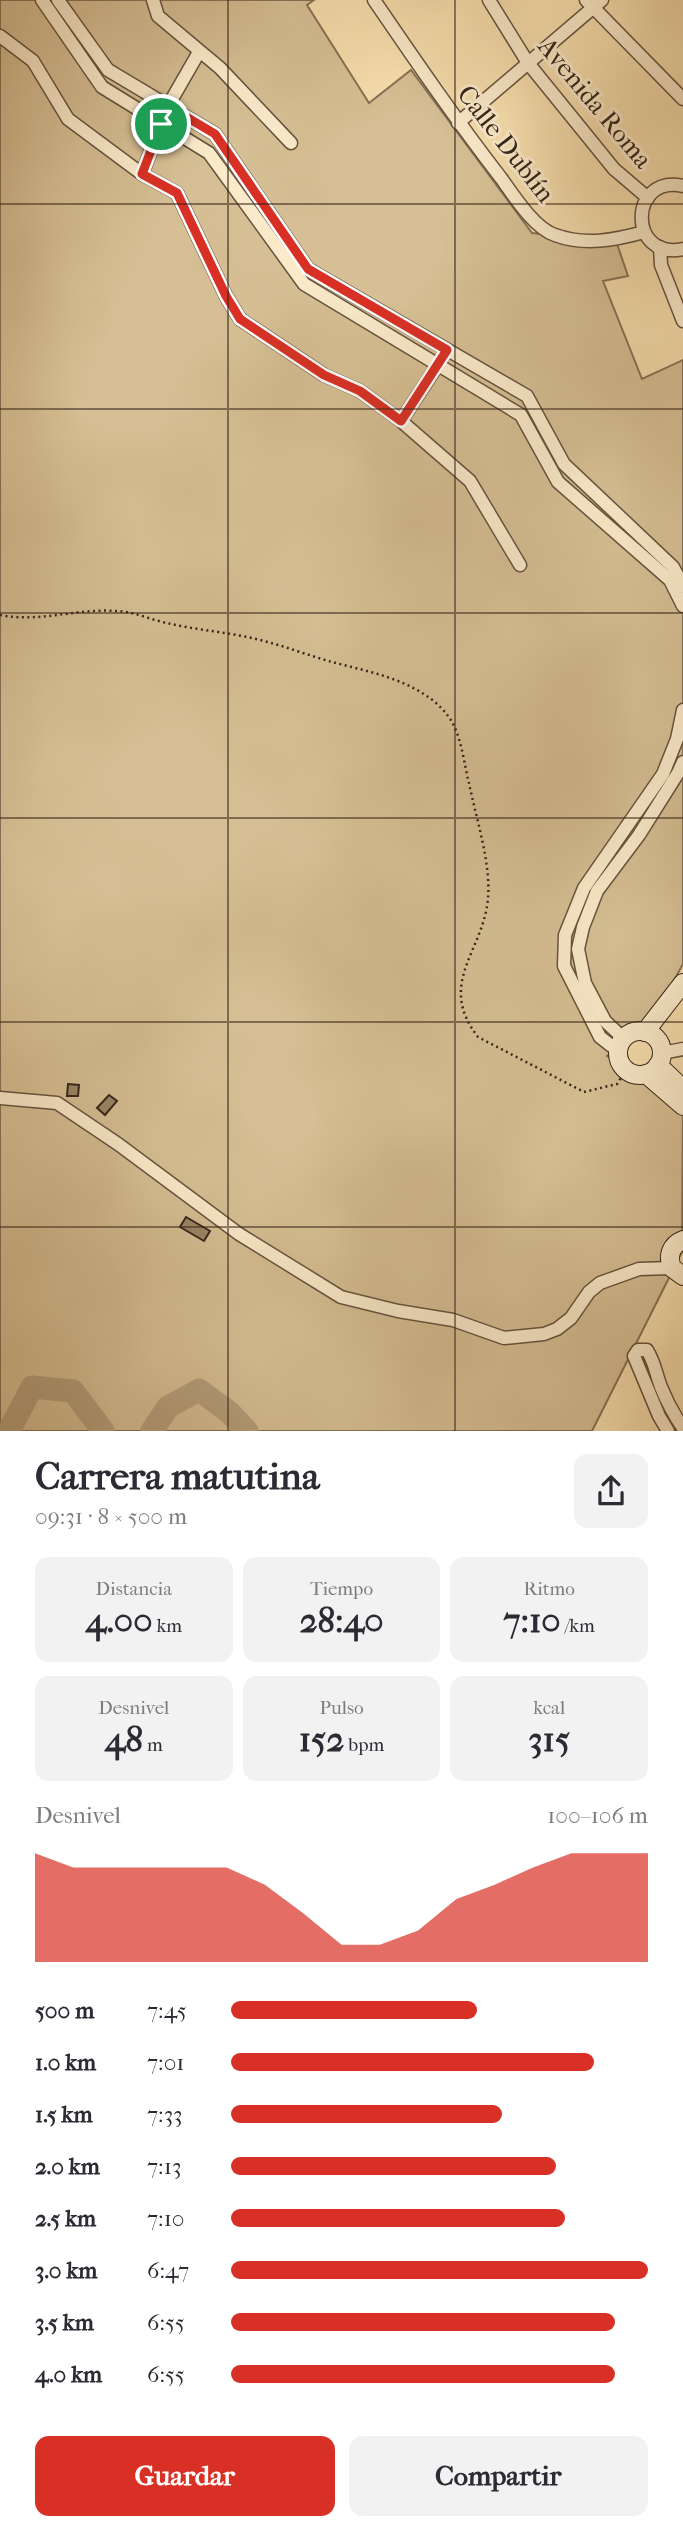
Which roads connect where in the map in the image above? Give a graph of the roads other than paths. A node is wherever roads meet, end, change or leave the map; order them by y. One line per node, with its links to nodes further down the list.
1 (42, 0): 13 (street)
2 (58, 0): 11 (street)
3 (153, 0): 8 (street)
4 (374, 0): 12 (street, Calle Dublín)
5 (489, 0): 9 (street, Avenida Roma)
6 (593, 3): 9 (street); 10 (street)
7 (0, 36): 15 (street)
8 (199, 52): 11 (street); 14 (street)
9 (528, 63): 12 (street); 17 (street, Avenida Roma)
10 (683, 99)
11 (168, 106): 13 (street); 22 (street)
12 (458, 123): 18 (street, Calle Dublín)
13 (161, 124): 15 (street); 23 (street)
14 (291, 143)
15 (142, 174): 24 (street)
16 (683, 186): 17 (street)
17 (648, 198): 18 (street)
18 (644, 232): 19 (street)
19 (660, 247): 20 (street); 21 (street)
20 (683, 249)
21 (683, 321)
22 (447, 350): 23 (street); 25 (street)
23 (438, 365): 24 (street); 25 (street)
24 (401, 421): 26 (street)
25 (630, 537): 27 (street); 28 (street)
26 (520, 565)
27 (683, 586)
28 (683, 606)
29 (683, 710): 30 (street)
30 (666, 765): 31 (street); 32 (street)
31 (681, 767): 32 (street)
32 (603, 870): 35 (street)
33 (683, 983): 37 (street)
34 (683, 1003): 37 (street)
35 (621, 1045): 37 (street); 37 (street)
36 (683, 1049): 37 (street)
37 (653, 1053): 38 (street); 40 (street)
38 (683, 1089)
39 (0, 1098): 42 (street)
40 (683, 1105)
41 (683, 1240): 42 (street)
42 (677, 1272)
43 (683, 1428): 44 (street)
44 (668, 1431)

